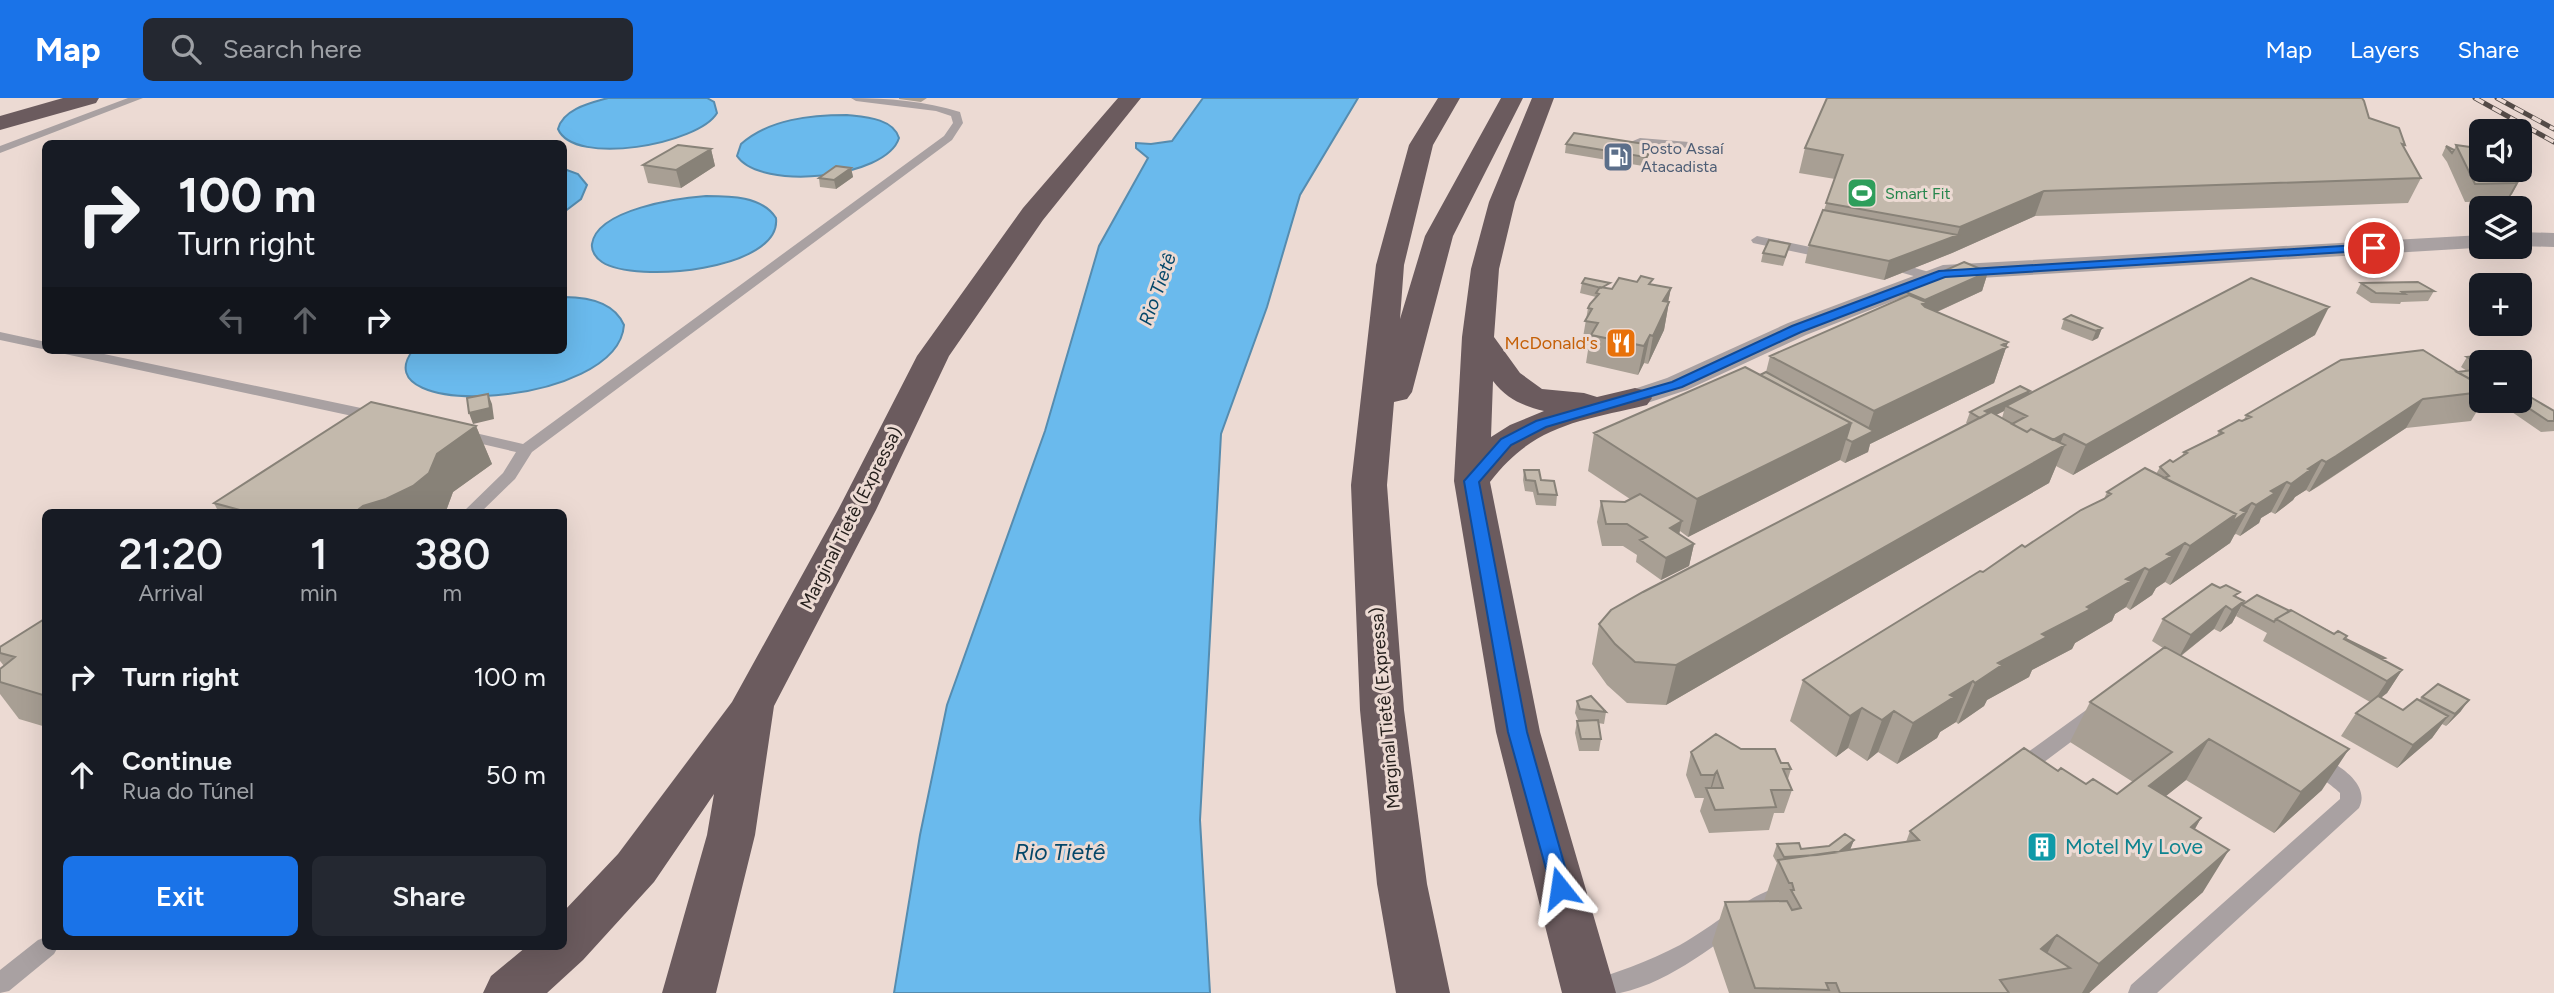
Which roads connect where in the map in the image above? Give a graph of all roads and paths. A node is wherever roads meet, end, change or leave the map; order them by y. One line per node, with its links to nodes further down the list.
1 (88, 98): 8 (highway)
2 (138, 98): 11 (lane)
3 (856, 98): 24 (lane)
4 (1130, 98): 29 (highway, Marginal Tietê (Expressa))
5 (1449, 98): 26 (highway, Marginal Tietê (Expressa))
6 (1513, 98): 26 (highway)
7 (1544, 98): 18 (highway)
8 (0, 123)
9 (1689, 145): 10 (lane)
10 (1620, 149)
11 (0, 150)
12 (2532, 239): 14 (street)
13 (1757, 240): 16 (lane)
14 (2554, 240)
15 (2469, 243): 21 (street)
16 (1810, 251)
17 (0, 336): 19 (lane)
18 (1478, 337): 21 (highway); 25 (highway)
19 (42, 345)
20 (84, 354): 23 (lane)
21 (1635, 398): 25 (highway)
22 (437, 429): 24 (lane)
23 (364, 433)
24 (526, 449): 27 (lane)
25 (1472, 481): 40 (highway)
26 (1369, 485): 39 (highway, Marginal Tietê (Expressa))
27 (474, 509)
28 (2108, 704): 31 (lane)
29 (752, 706): 33 (highway); 38 (highway, Marginal Tietê (Expressa))
30 (2298, 753): 41 (lane)
31 (1996, 787)
32 (1804, 889): 40 (lane)
33 (567, 942)
34 (42, 950): 36 (lane)
35 (558, 950): 37 (highway)
36 (0, 984)
37 (510, 993)
38 (689, 993)
39 (1423, 993)
40 (1589, 993)
41 (2140, 993)

